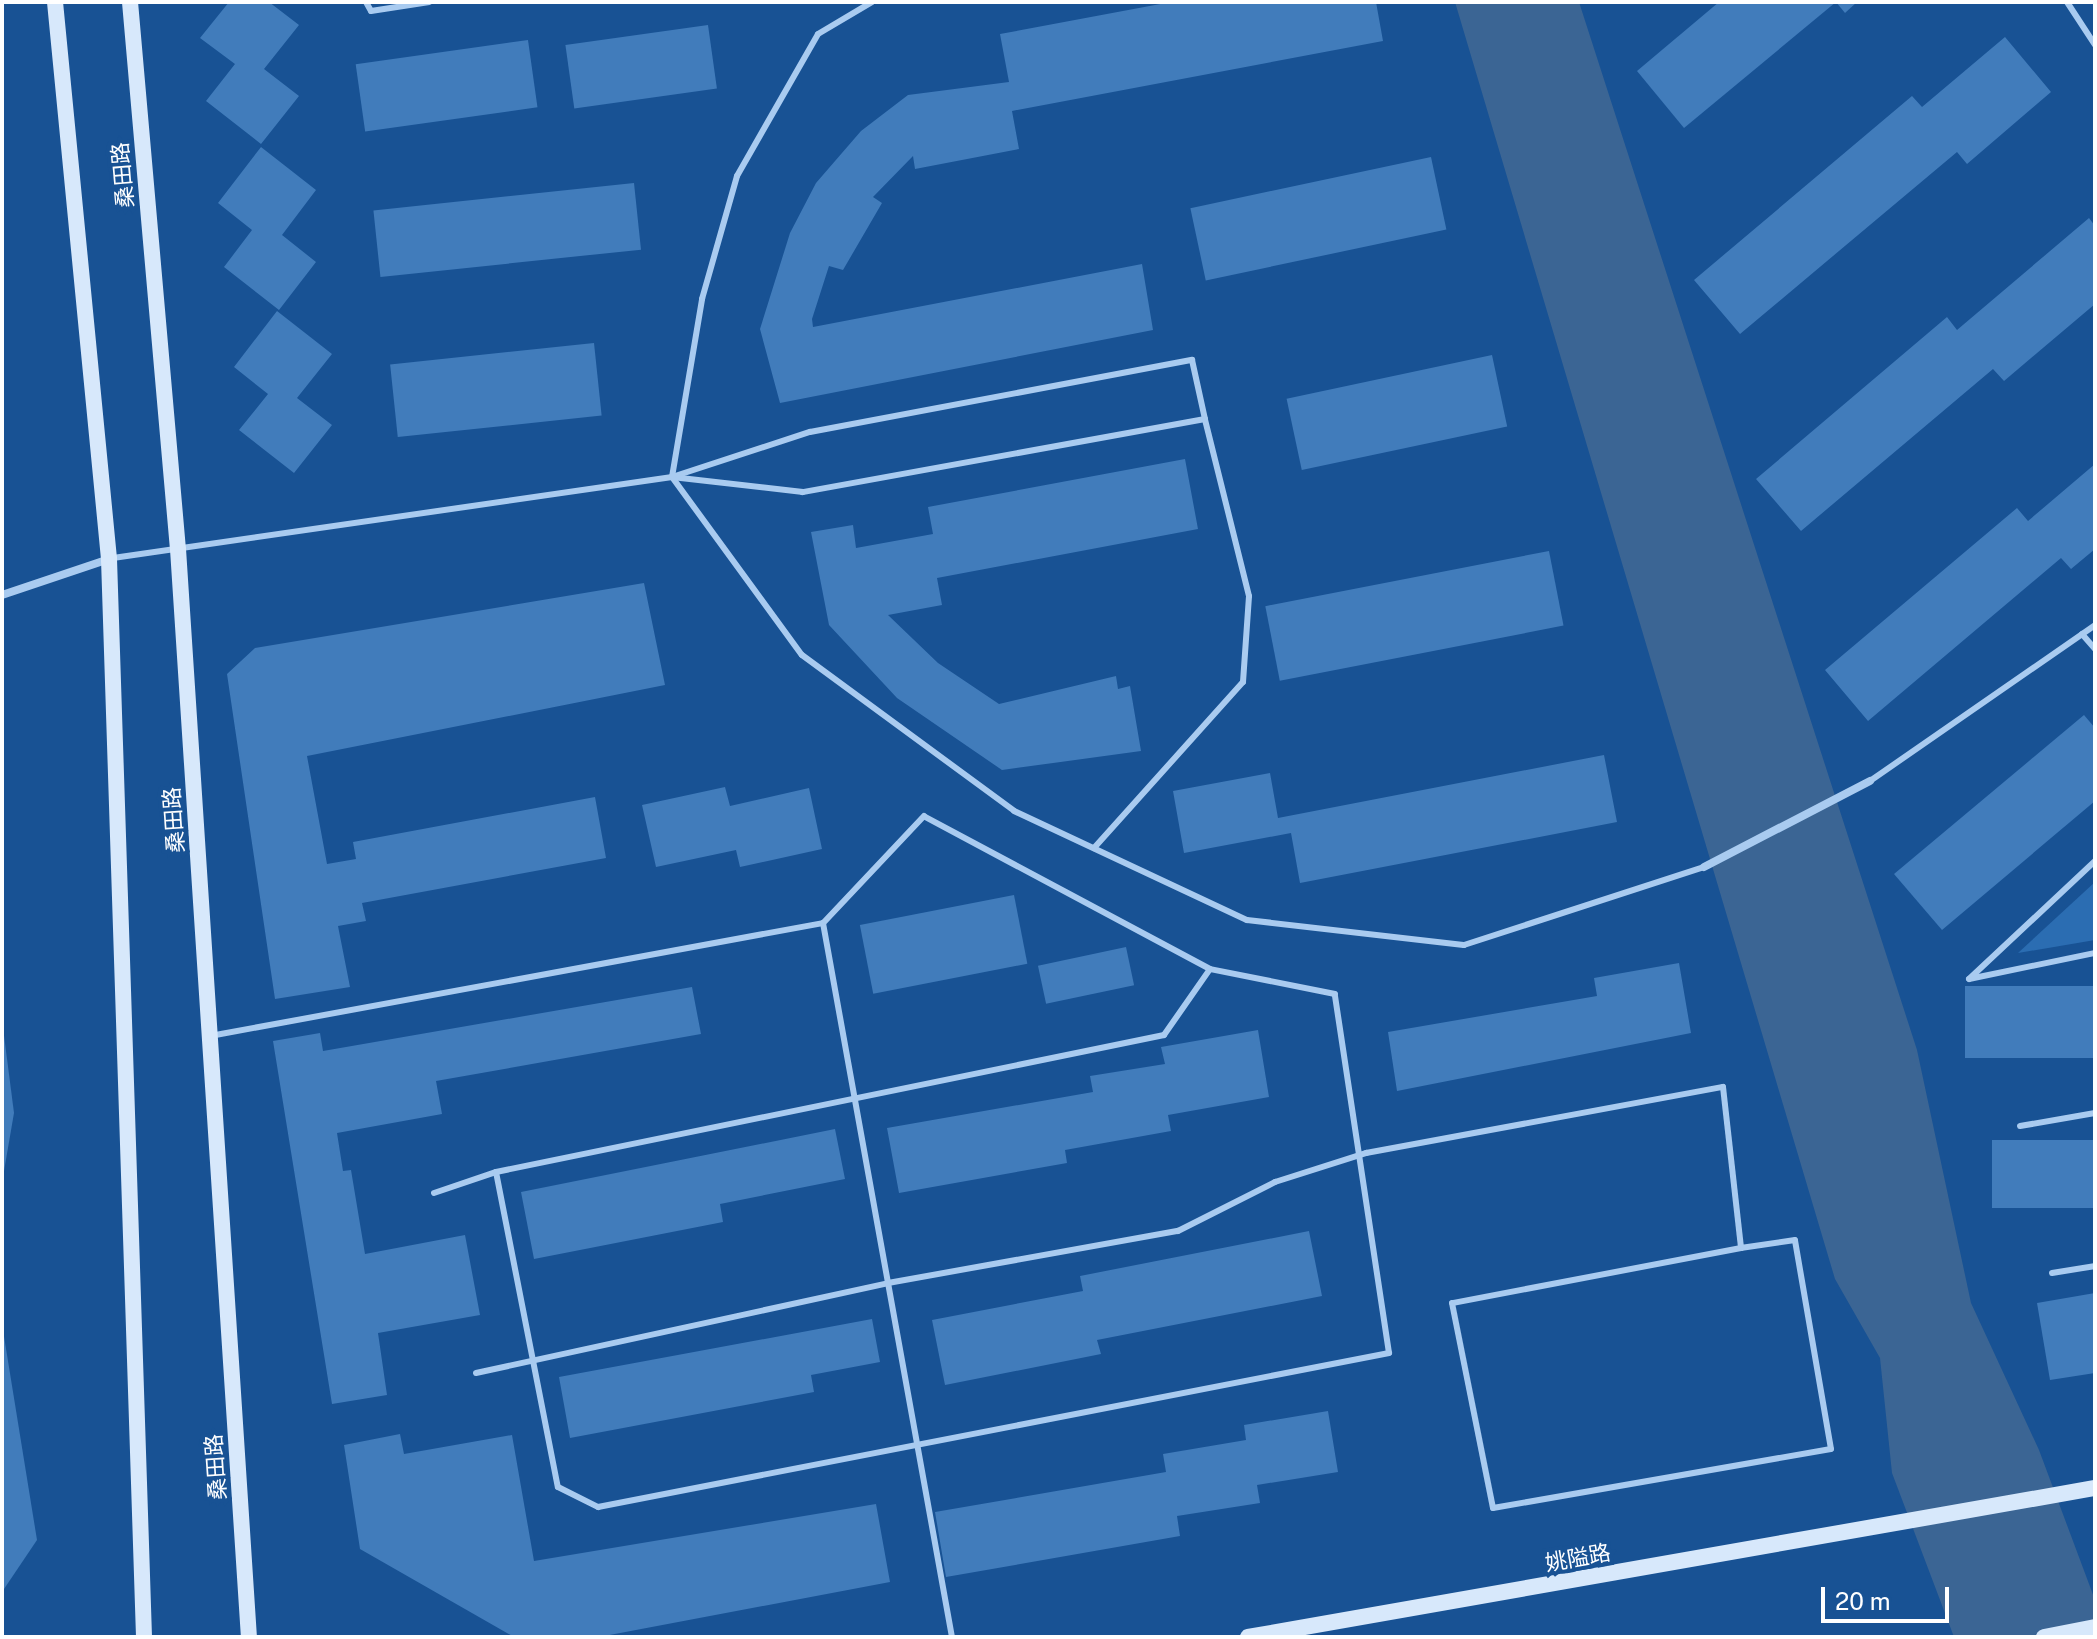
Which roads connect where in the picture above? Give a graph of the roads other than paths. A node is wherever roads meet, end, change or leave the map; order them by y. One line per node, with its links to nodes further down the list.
1 (55, 2): 11 (main road)
2 (130, 2): 10 (main road, 桑田路)
3 (366, 2): 4 (lane)
4 (429, 2)
5 (872, 2): 9 (lane)
6 (2067, 2): 7 (lane)
7 (2095, 45)
8 (1205, 419): 9 (lane); 9 (lane); 17 (lane)
9 (672, 477): 10 (lane); 17 (lane)
10 (178, 549): 11 (lane); 23 (main road, 桑田路)
11 (109, 559): 12 (street); 39 (main road)
12 (2, 595)
13 (2095, 625): 14 (lane)
14 (2082, 634): 15 (lane); 16 (lane)
15 (2095, 649)
16 (1870, 781): 19 (street)
17 (1094, 848): 19 (lane)
18 (2095, 861): 21 (lane)
19 (1704, 867)
20 (823, 923): 22 (lane); 23 (lane); 24 (lane)
21 (2095, 953)
22 (1210, 969): 24 (lane); 27 (lane)
23 (210, 1036): 40 (main road, 桑田路)
24 (854, 1096): 28 (lane); 33 (lane)
25 (2095, 1113): 26 (lane)
26 (2020, 1126)
27 (1357, 1156): 30 (lane); 33 (lane); 36 (lane)
28 (496, 1172): 29 (lane); 34 (lane)
29 (434, 1193)
30 (1741, 1248): 30 (lane)
31 (2095, 1266): 32 (lane)
32 (2052, 1273)
33 (888, 1283): 34 (lane); 36 (lane)
34 (528, 1361): 35 (lane); 36 (lane)
35 (476, 1373)
36 (918, 1450): 41 (lane)
37 (2095, 1488): 42 (main road, 姚隘路)
38 (2095, 1627): 43 (main road)
39 (144, 1637)
40 (249, 1637)
41 (952, 1637)
42 (1248, 1637)
43 (2044, 1637)

